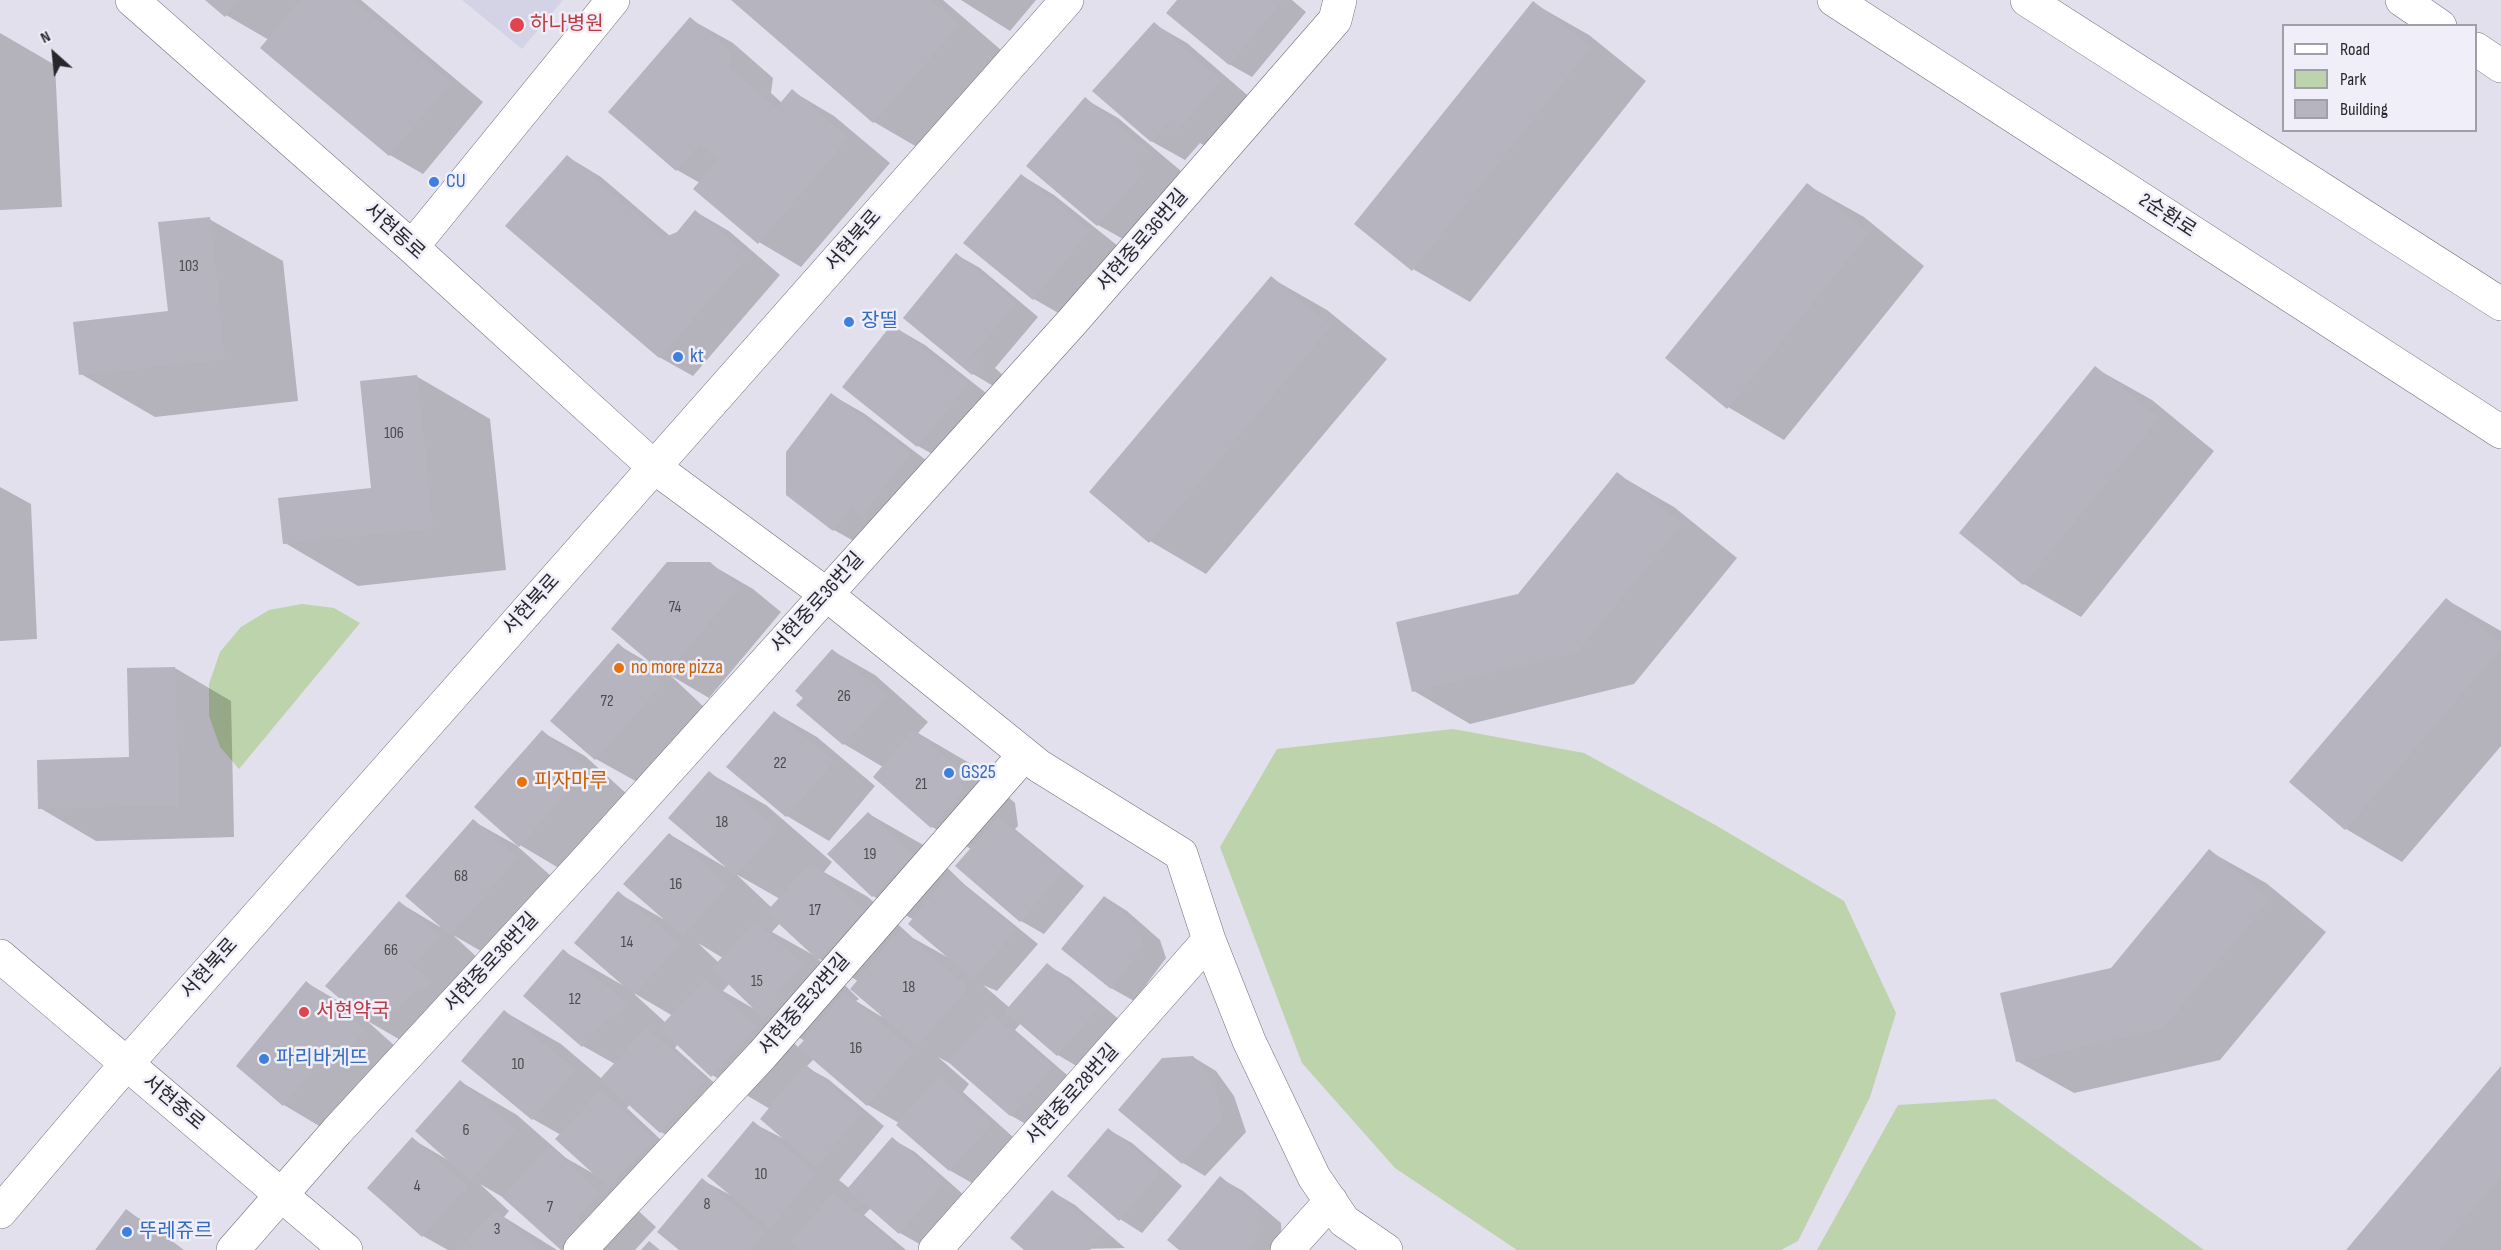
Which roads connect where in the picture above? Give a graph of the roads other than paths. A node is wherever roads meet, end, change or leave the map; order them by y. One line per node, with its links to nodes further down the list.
1 (132, 0): 11 (street, 서현동로)
2 (612, 0): 11 (street)
3 (1067, 0): 14 (street, 서현북로)
4 (1340, 0): 15 (street, 서현중로36번길)
5 (1834, 0): 13 (street, 2순환로)
6 (2026, 0): 12 (street)
7 (2402, 0): 8 (street)
8 (2437, 24)
9 (2477, 50): 10 (street)
10 (2501, 66)
11 (412, 247): 14 (street, 서현동로)
12 (2501, 304)
13 (2501, 432)
14 (654, 467): 15 (street, 서현동로); 19 (street, 서현북로)
15 (826, 594): 16 (street, 서현동로); 20 (street, 서현중로36번길)
16 (1024, 755): 17 (street, 서현동로); 25 (street, 서현중로32번길)
17 (1209, 940): 21 (street, 서현동로); 26 (street, 서현중로28번길)
18 (0, 956): 19 (street, 서현중로)
19 (126, 1064): 20 (street, 서현중로); 22 (street, 서현북로)
20 (281, 1195): 23 (street, 서현중로36번길); 24 (street, 서현중로)
21 (1331, 1201): 27 (street); 28 (street, 서현동로)
22 (0, 1212)
23 (233, 1250)
24 (346, 1250)
25 (580, 1250)
26 (935, 1250)
27 (1287, 1250)
28 (1386, 1250)

